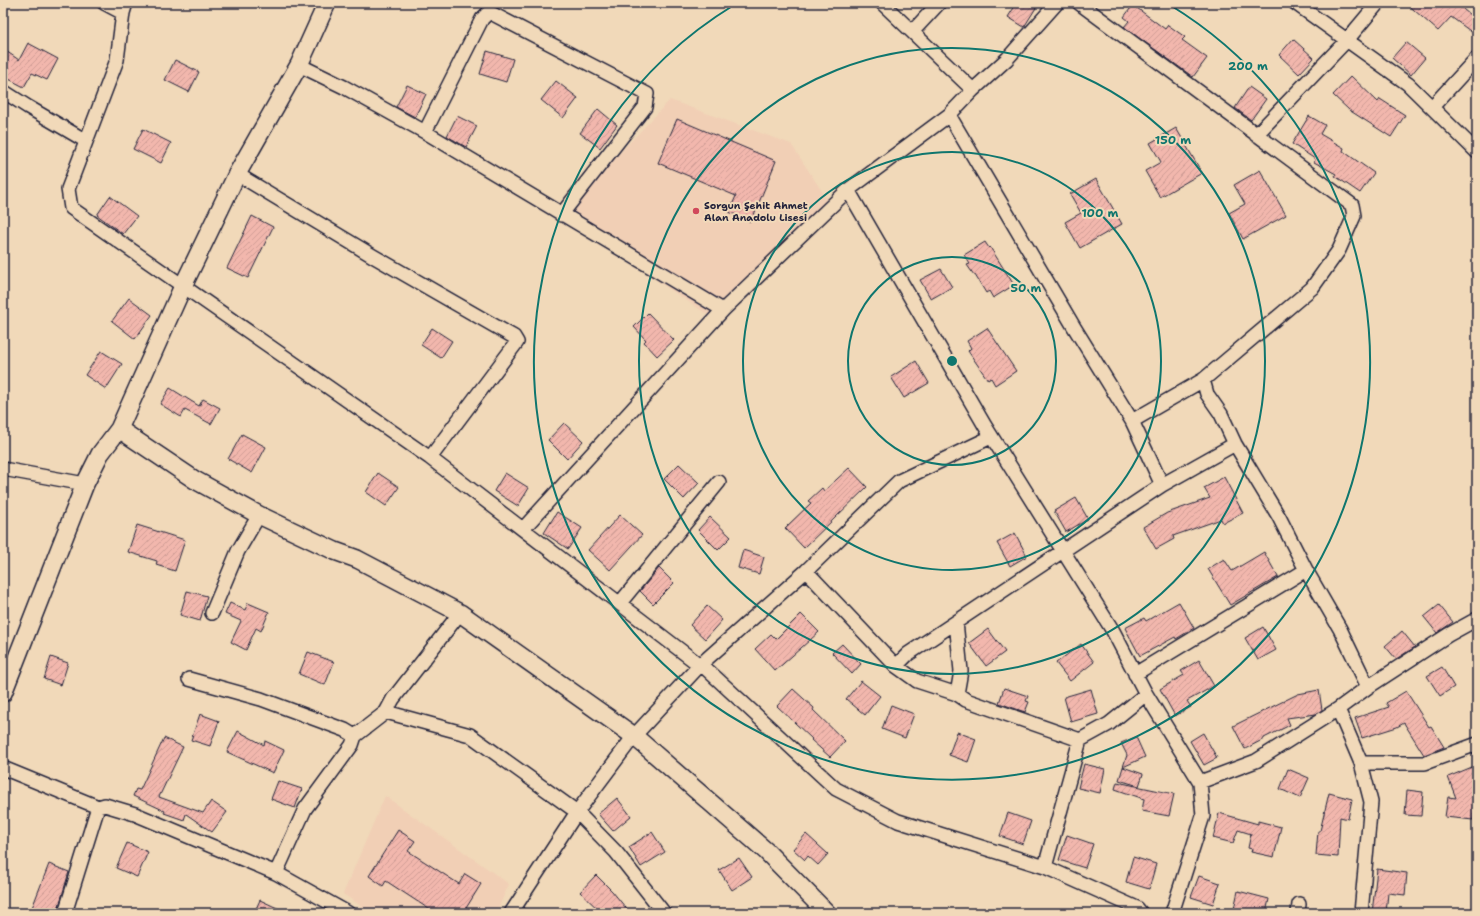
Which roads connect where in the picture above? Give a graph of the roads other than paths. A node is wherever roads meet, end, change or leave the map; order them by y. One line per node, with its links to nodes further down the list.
1 (104, 3): 9 (street)
2 (327, 3): 13 (street)
3 (882, 3): 10 (street)
4 (939, 3): 10 (street)
5 (1057, 3): 14 (street)
6 (1079, 3): 19 (street)
7 (1294, 3): 11 (street)
8 (1378, 3): 11 (street)
9 (124, 8): 20 (street)
10 (913, 31): 14 (street)
11 (1347, 40): 16 (street); 19 (street)
12 (1477, 58): 16 (street)
13 (298, 65): 18 (street); 22 (street)
14 (973, 90): 17 (street)
15 (3, 91): 20 (street)
16 (1432, 107): 21 (street)
17 (949, 115): 23 (street); 28 (street)
18 (425, 132): 24 (street); 24 (street)
19 (1256, 135): 27 (street)
20 (86, 141): 25 (street)
21 (1477, 152)
22 (237, 174): 25 (street); 32 (street)
23 (848, 190): 26 (street); 30 (street)
24 (562, 215): 26 (street)
25 (183, 286): 29 (street); 32 (street)
26 (723, 310): 38 (street)
27 (1203, 380): 28 (street); 31 (street)
28 (1132, 421): 36 (street)
29 (118, 429): 35 (street); 37 (street)
30 (992, 437): 39 (street); 41 (street)
31 (1235, 444): 36 (street); 40 (street)
32 (430, 458): 38 (street)
33 (3, 469): 35 (street)
34 (719, 482): 42 (street)
35 (85, 484): 52 (street)
36 (1162, 485): 39 (street)
37 (259, 515): 43 (street); 44 (street)
38 (523, 529): 42 (street)
39 (1062, 550): 46 (street); 49 (street)
40 (1306, 570): 49 (street); 51 (street)
41 (806, 571): 47 (street); 48 (street)
42 (620, 603): 47 (street)
43 (212, 612)
44 (460, 613): 56 (street); 58 (street)
45 (1477, 619): 51 (street)
46 (956, 622): 48 (street); 53 (street)
47 (701, 664): 58 (street); 66 (street)
48 (896, 666): 53 (street)
49 (1135, 674): 54 (street)
50 (189, 679): 57 (street)
51 (1368, 687): 55 (street)
52 (3, 693)
53 (957, 694): 59 (street)
54 (1146, 694): 59 (street); 63 (street)
55 (1338, 709): 61 (street); 63 (street)
56 (386, 712): 57 (street); 65 (street)
57 (355, 736): 67 (street)
58 (634, 736): 65 (street); 72 (street)
59 (1080, 740): 66 (street)
60 (1477, 746): 61 (street)
61 (1361, 763): 75 (street)
62 (3, 768): 64 (street)
63 (1200, 782): 74 (street)
64 (98, 807): 67 (street); 68 (street)
65 (577, 812): 70 (street); 71 (street)
66 (1044, 867): 73 (street)
67 (276, 873): 69 (street)
68 (65, 913)
69 (348, 913)
70 (511, 913)
71 (664, 913)
72 (827, 913)
73 (1141, 913)
74 (1172, 913)
75 (1361, 913)

